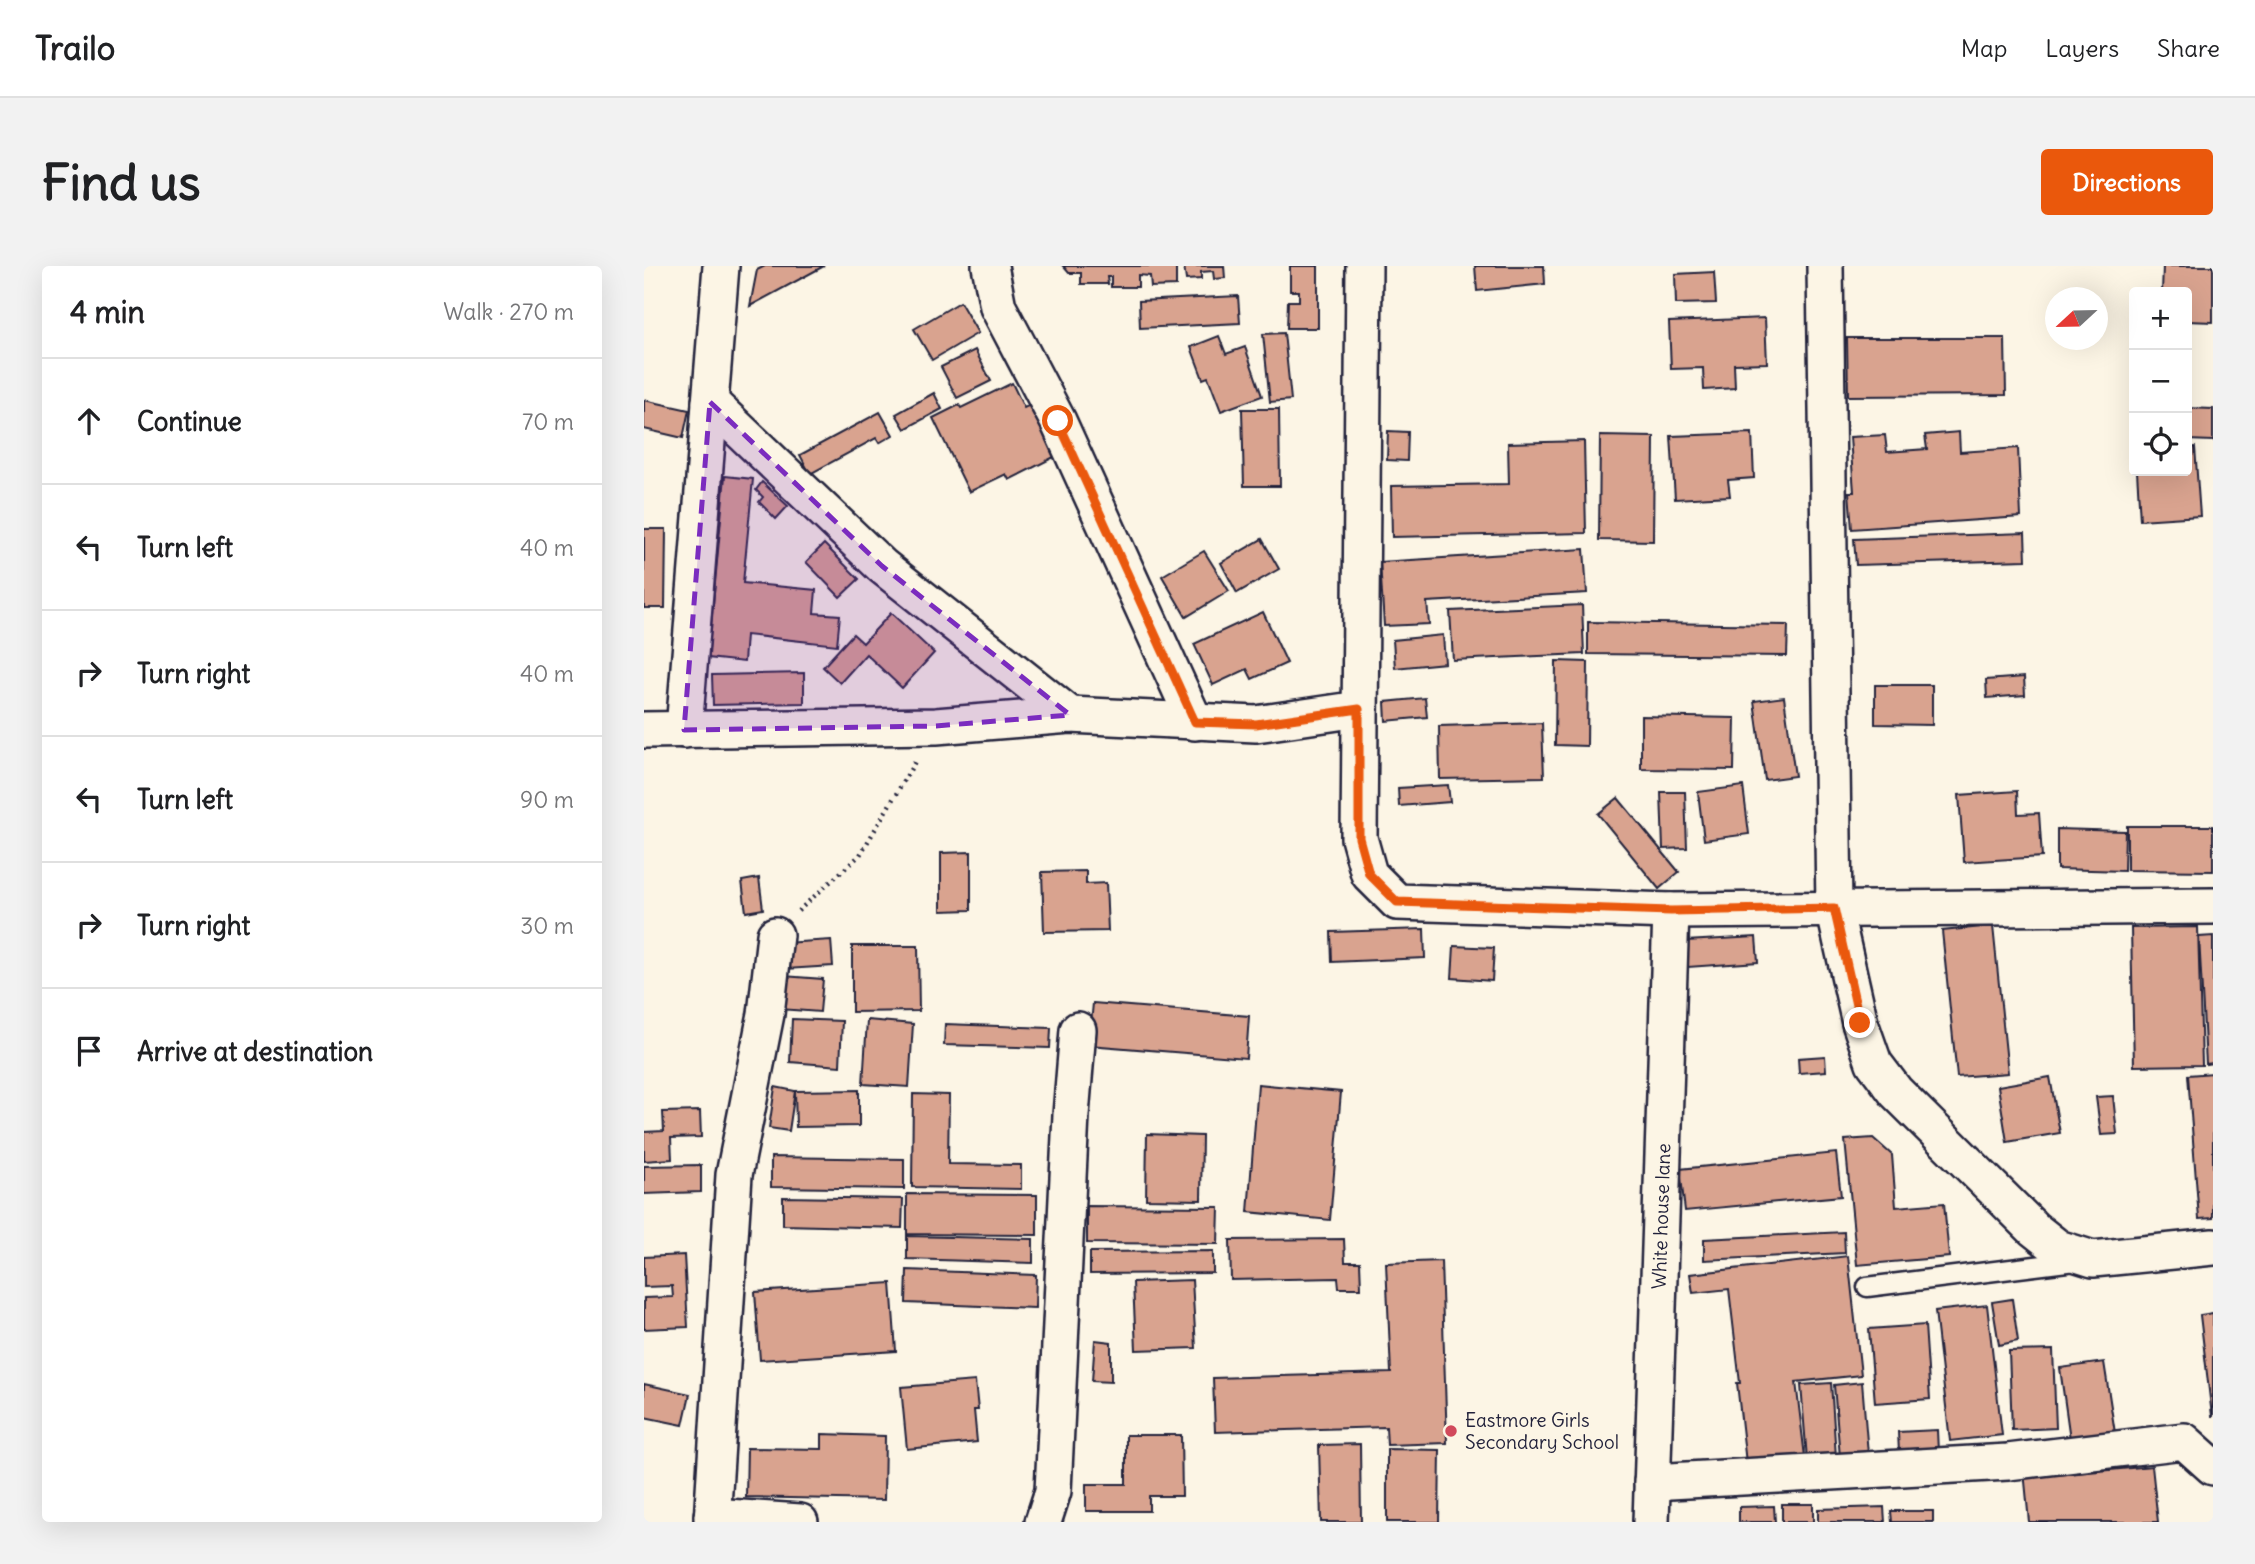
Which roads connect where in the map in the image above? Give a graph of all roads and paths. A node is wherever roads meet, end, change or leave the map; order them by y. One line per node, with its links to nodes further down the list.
1 (721, 266): 5 (street)
2 (989, 266): 8 (street)
3 (1364, 266): 6 (street)
4 (1825, 266): 13 (street)
5 (710, 402): 7 (street); 11 (street)
6 (1359, 709): 8 (street); 14 (street)
7 (1070, 715): 8 (street); 9 (street)
8 (1195, 722)
9 (936, 726): 11 (street); 15 (path)
10 (644, 730): 11 (street)
11 (684, 730)
12 (2213, 906): 13 (street)
13 (1834, 908): 14 (street); 18 (street)
14 (1671, 911): 21 (street, White house lane)
15 (775, 935): 22 (street)
16 (1078, 1030): 24 (street)
17 (2213, 1247): 18 (street)
18 (2093, 1258): 19 (lane)
19 (1867, 1287)
20 (2213, 1466): 21 (street)
21 (1652, 1482): 25 (street, White house lane)
22 (712, 1519): 23 (street)
23 (800, 1522)
24 (1043, 1522)
25 (1651, 1522)

